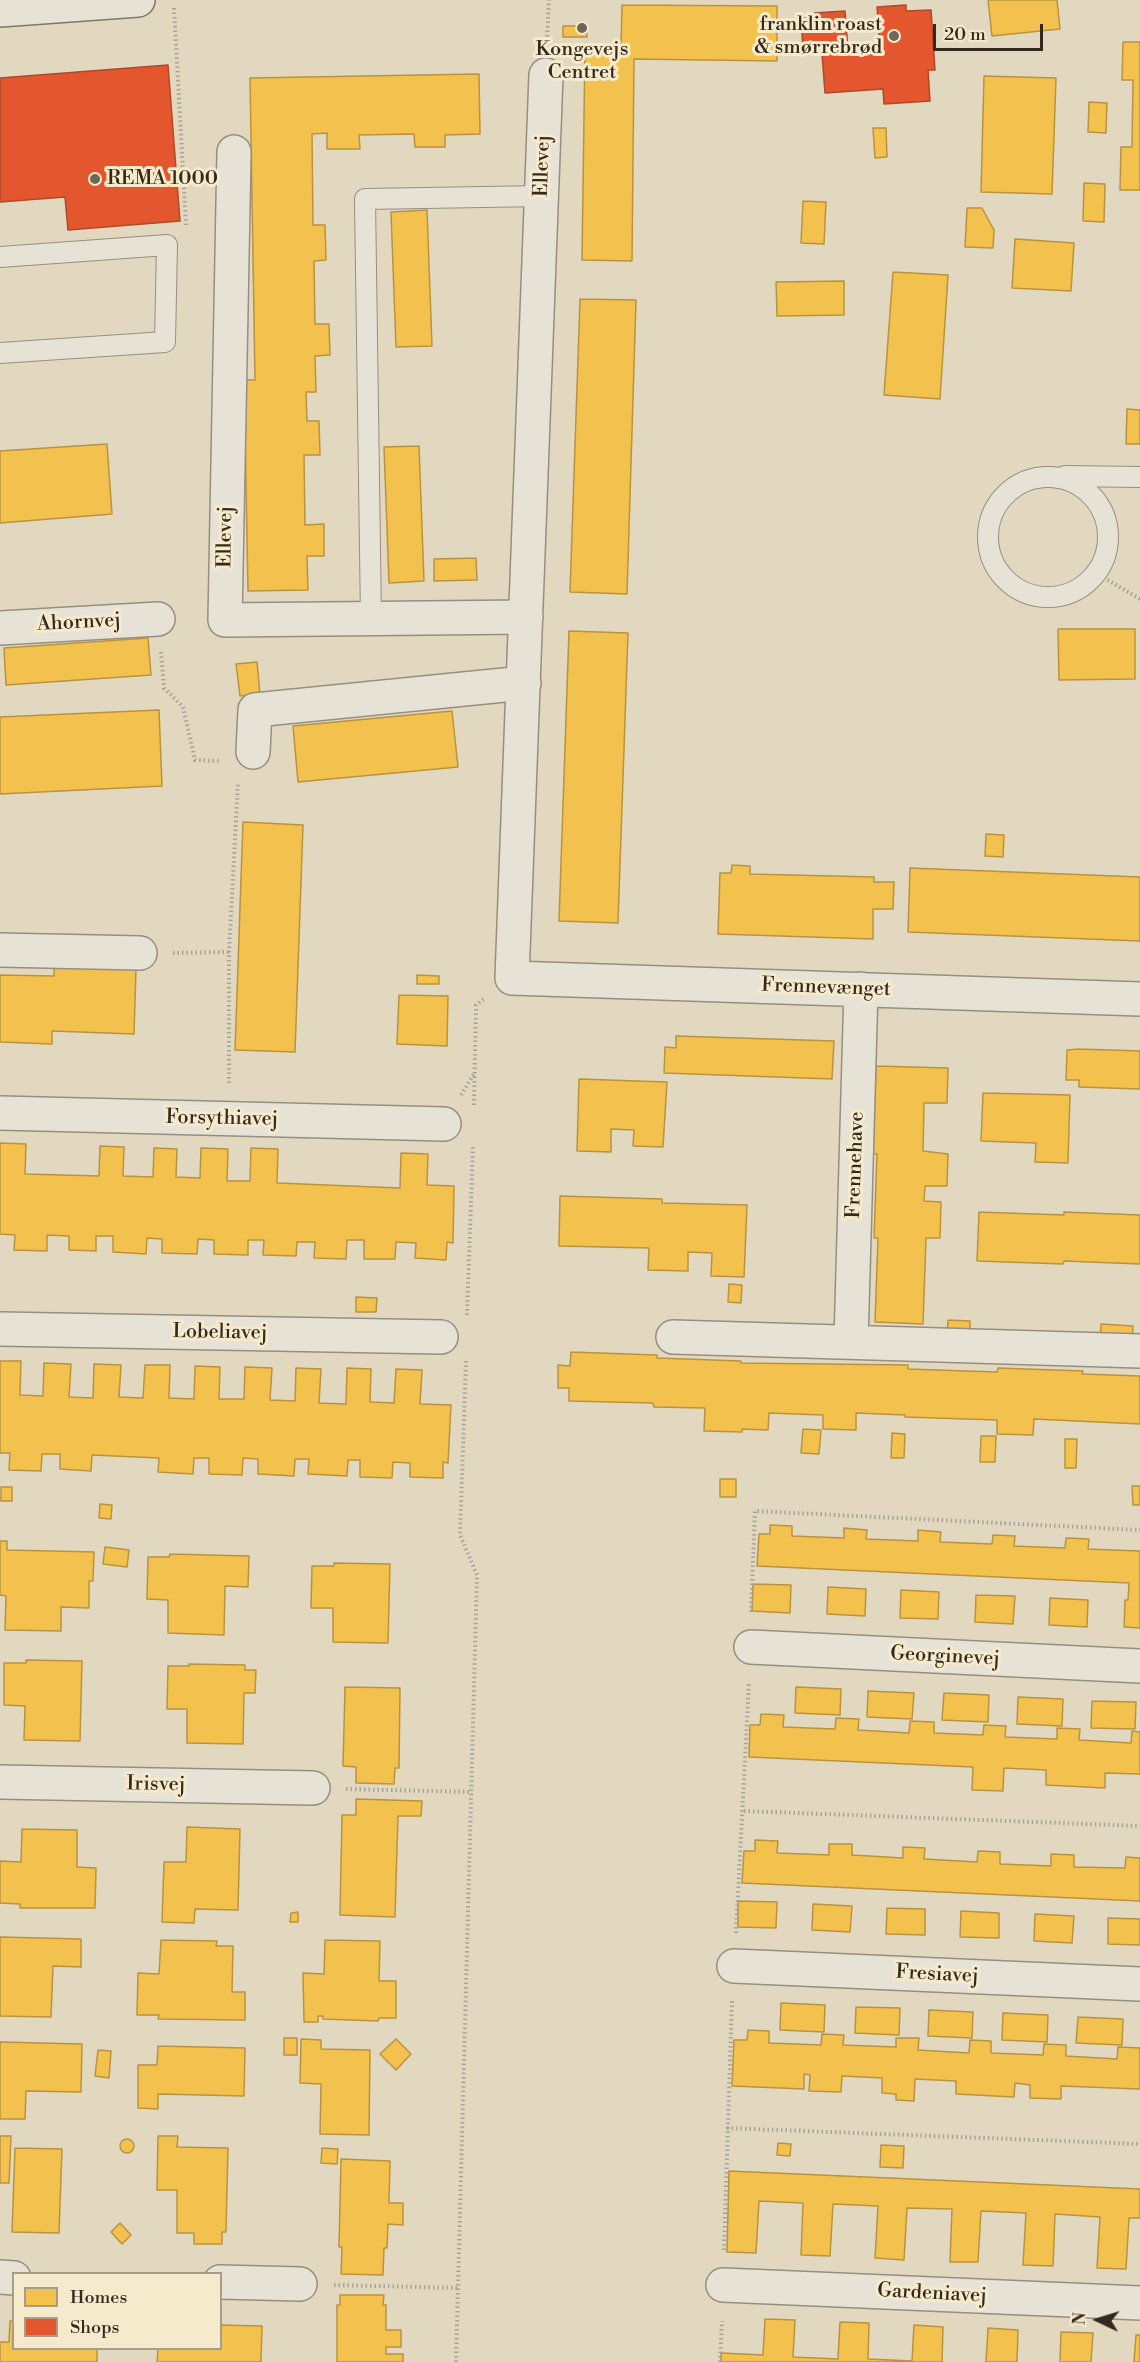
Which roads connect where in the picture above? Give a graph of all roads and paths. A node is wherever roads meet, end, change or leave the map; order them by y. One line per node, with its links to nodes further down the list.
1 (138, 0): 3 (street)
2 (173, 0): 7 (path)
3 (0, 10)
4 (546, 75): 6 (street, Ellevej)
5 (234, 152): 16 (street, Ellevej)
6 (542, 196): 14 (street, Ellevej); 16 (lane)
7 (167, 246): 8 (lane); 9 (lane)
8 (0, 256)
9 (0, 353)
10 (1047, 476): 11 (lane); 12 (lane); 12 (lane)
11 (1140, 477)
12 (1096, 573): 13 (path)
13 (1140, 599)
14 (526, 617): 16 (street, Ellevej); 18 (street, Ellevej)
15 (158, 619): 17 (street, Ahornvej); 19 (path)
16 (371, 619)
17 (0, 628)
18 (524, 683): 19 (street); 23 (street, Ellevej)
19 (246, 757): 21 (path)
20 (0, 950): 22 (street)
21 (229, 952): 22 (path); 28 (path)
22 (140, 953)
23 (512, 978): 24 (street, Frennevænget); 26 (path)
24 (861, 989): 25 (street, Frennevænget); 34 (street, Frennehave)
25 (1140, 999)
26 (474, 1108)
27 (0, 1113): 28 (street, Forsythiavej)
28 (233, 1119): 29 (street, Forsythiavej)
29 (444, 1124)
30 (473, 1143): 32 (path)
31 (0, 1329): 32 (street, Lobeliavej)
32 (454, 1330)
33 (673, 1337): 34 (street)
34 (850, 1341): 35 (street)
35 (1140, 1351)
36 (466, 1358): 42 (path)
37 (1140, 1530): 38 (path)
38 (751, 1647): 39 (street, Georginevej); 43 (path)
39 (1140, 1666)
40 (0, 1782): 41 (street, Irisvej)
41 (313, 1788): 42 (path)
42 (471, 1792): 52 (path)
43 (744, 1811): 44 (path); 45 (path)
44 (1140, 1826)
45 (734, 1966): 46 (street, Fresiavej); 47 (path)
46 (1140, 1984)
47 (727, 2128): 48 (path); 51 (path)
48 (1140, 2144)
49 (222, 2282): 50 (street)
50 (300, 2284): 52 (path)
51 (723, 2285): 53 (street, Gardeniavej); 55 (path)
52 (458, 2288): 54 (path)
53 (1140, 2303)
54 (456, 2362)
55 (720, 2362)

